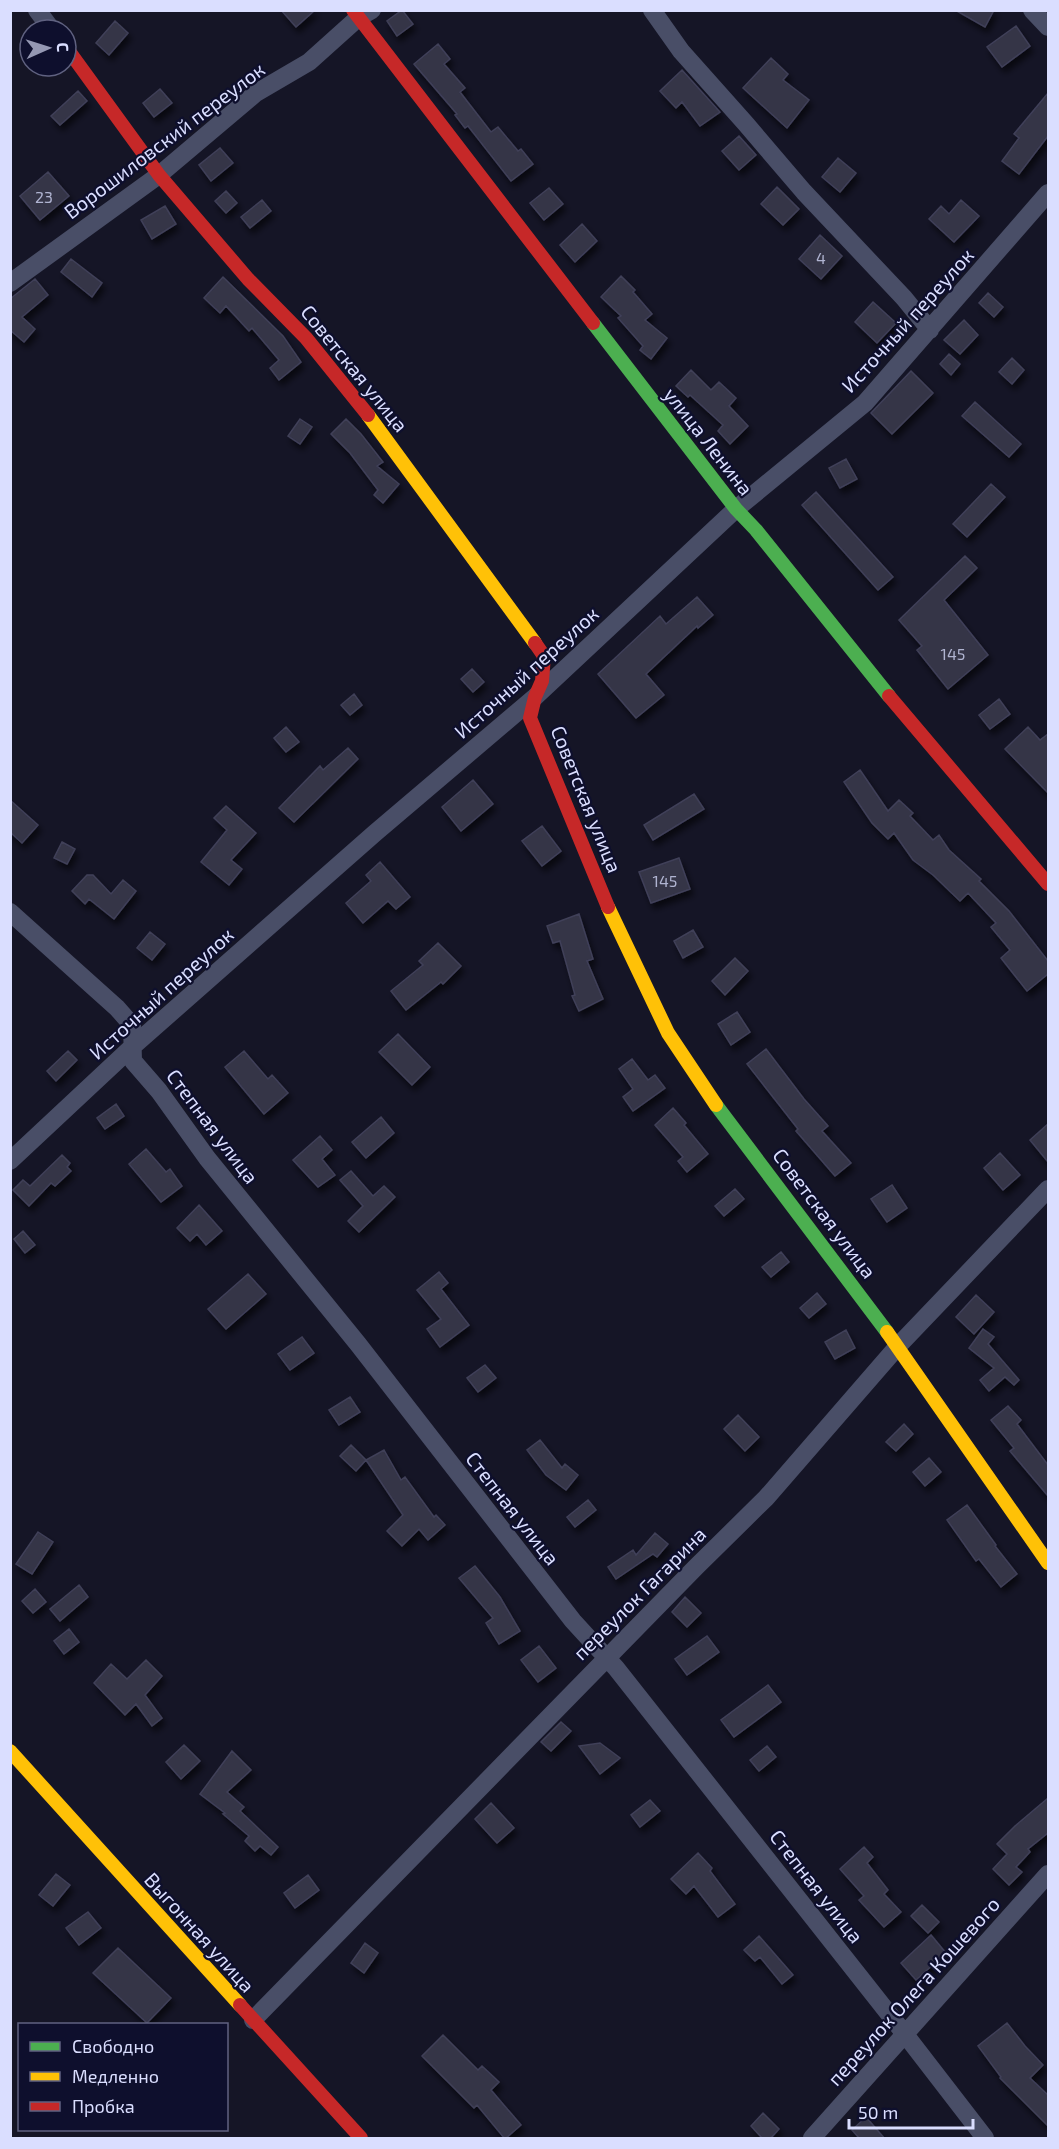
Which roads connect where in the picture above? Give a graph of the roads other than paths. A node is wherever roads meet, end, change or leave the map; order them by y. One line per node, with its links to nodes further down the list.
1 (652, 10): 9 (street)
2 (1032, 10): 4 (street)
3 (361, 13): 6 (street, Ворошиловский переулок); 10 (street, улица Ленина)
4 (1048, 27)
5 (78, 64): 6 (street, Советская улица)
6 (159, 175): 8 (street, Ворошиловский переулок); 11 (street, Советская улица)
7 (1048, 193): 9 (street, Источный переулок)
8 (10, 283)
9 (930, 330): 10 (street, Источный переулок)
10 (736, 508): 11 (street, Источный переулок); 12 (street, улица Ленина)
11 (535, 697): 14 (street, Источный переулок); 17 (street, Советская улица)
12 (1048, 884)
13 (10, 912): 14 (street, Степная улица)
14 (132, 1047): 15 (street, Источный переулок); 19 (street, Степная улица)
15 (10, 1161)
16 (1048, 1190): 17 (street, переулок Гагарина)
17 (898, 1346): 18 (street, Советская улица); 19 (street, переулок Гагарина)
18 (1048, 1563)
19 (607, 1658): 22 (street, переулок Гагарина); 23 (street, Степная улица)
20 (10, 1751): 22 (street, Выгонная улица)
21 (1048, 1874): 23 (street, переулок Олега Кошевого)
22 (253, 2020): 24 (street, Выгонная улица)
23 (904, 2033): 25 (street, переулок Олега Кошевого); 26 (street, Степная улица)
24 (361, 2139)
25 (812, 2139)
26 (985, 2139)

